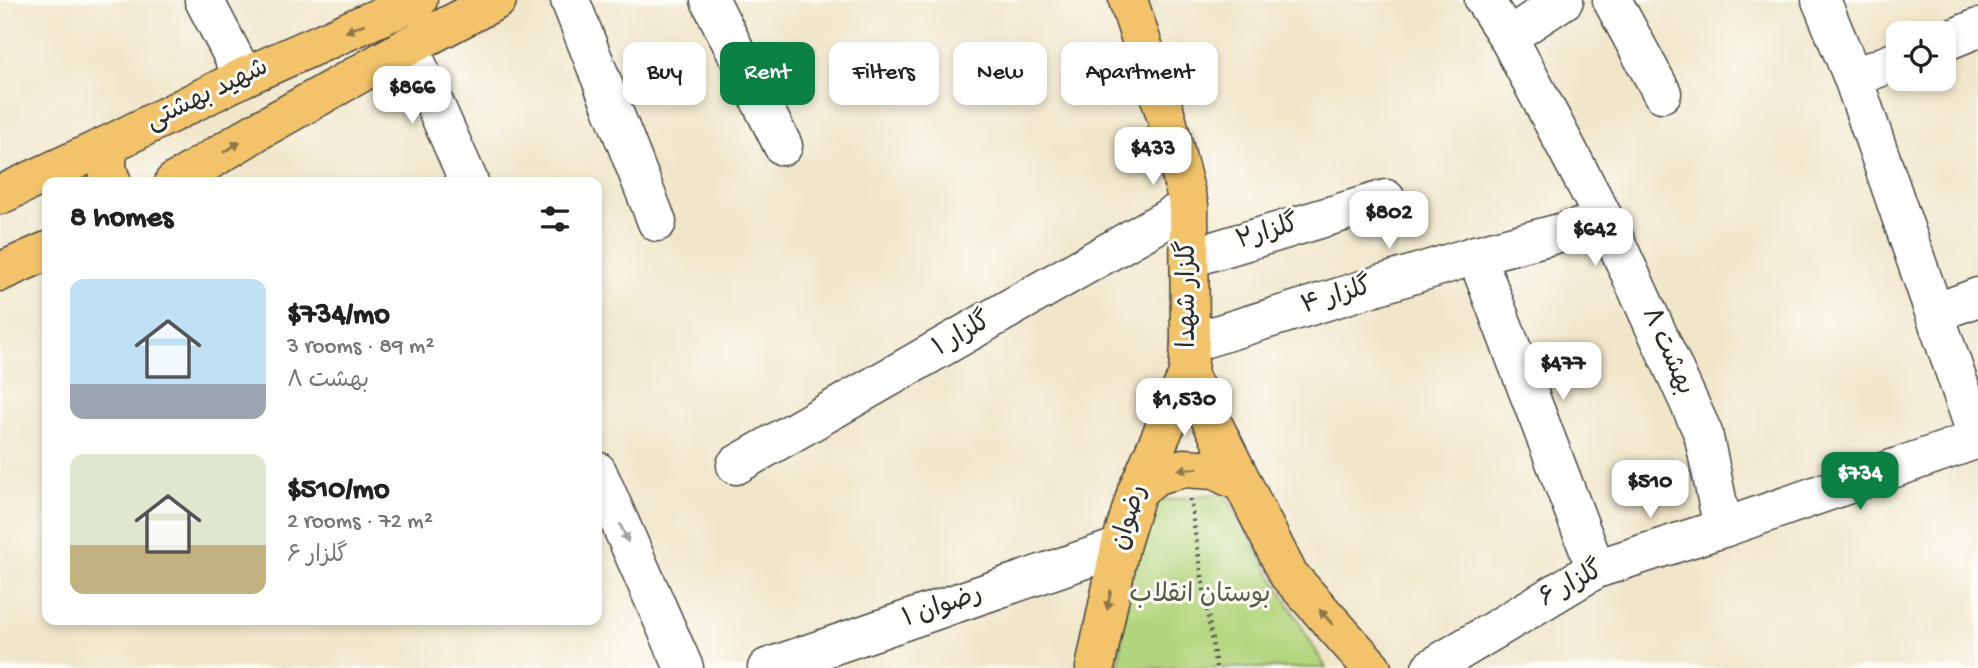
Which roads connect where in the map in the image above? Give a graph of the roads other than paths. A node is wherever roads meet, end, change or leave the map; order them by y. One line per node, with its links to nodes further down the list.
1 (204, 0): 16 (street)
2 (418, 0): 16 (main road, شهید بهشتی, one-way to 16)
3 (497, 0): 14 (main road, شهید بهشتی)
4 (570, 0): 30 (street)
5 (710, 0): 20 (street)
6 (1128, 0): 28 (main road, گلزار شهدا)
7 (1485, 0): 12 (street, بهشت ۸)
8 (1564, 0): 12 (street)
9 (1612, 0): 18 (street)
10 (1821, 0): 17 (street)
11 (1978, 29): 13 (street)
12 (1508, 37): 29 (street, بهشت ۸)
13 (1956, 37)
14 (409, 46): 23 (main road, شهید بهشتی, one-way to 14); 24 (street)
15 (1886, 65): 17 (street)
16 (244, 77): 19 (main road, شهید بهشتی)
17 (1853, 78): 36 (street)
18 (1662, 93)
19 (112, 143): 21 (main road, شهید بهشتی); 22 (main road)
20 (783, 146)
21 (51, 177)
22 (109, 177)
23 (182, 177)
24 (467, 177)
25 (42, 182): 26 (main road, شهید بهشتی)
26 (23, 193)
27 (1386, 199): 33 (street, گلزار۲)
28 (1189, 206): 33 (main road, گلزار شهدا); 39 (street, گلزار ۱)
29 (1605, 221): 32 (street, گلزار ۴); 43 (street, بهشت ۸)
30 (657, 222)
31 (42, 253): 34 (main road)
32 (1476, 255): 37 (street, گلزار ۴); 45 (street)
33 (1189, 258): 37 (main road, گلزار شهدا)
34 (0, 272)
35 (1978, 297): 36 (street)
36 (1935, 313): 38 (street)
37 (1189, 359): 41 (main road, گلزار شهدا); 42 (main road, رضوان)
38 (1978, 439): 43 (street, گلزار ۶)
39 (737, 465)
40 (602, 482): 46 (street, one-way to 46)
41 (1242, 483): 42 (main road, one-way to 42); 49 (main road, گلزار شهدا, one-way to 41)
42 (1137, 491): 44 (main road, رضوان)
43 (1723, 528): 45 (street, گلزار ۶)
44 (1120, 548): 47 (street, رضوان ۱); 48 (main road, رضوان, one-way to 48)
45 (1596, 569): 50 (street, گلزار ۶)
46 (684, 668)
47 (767, 668)
48 (1096, 668)
49 (1372, 668)
50 (1431, 668)

